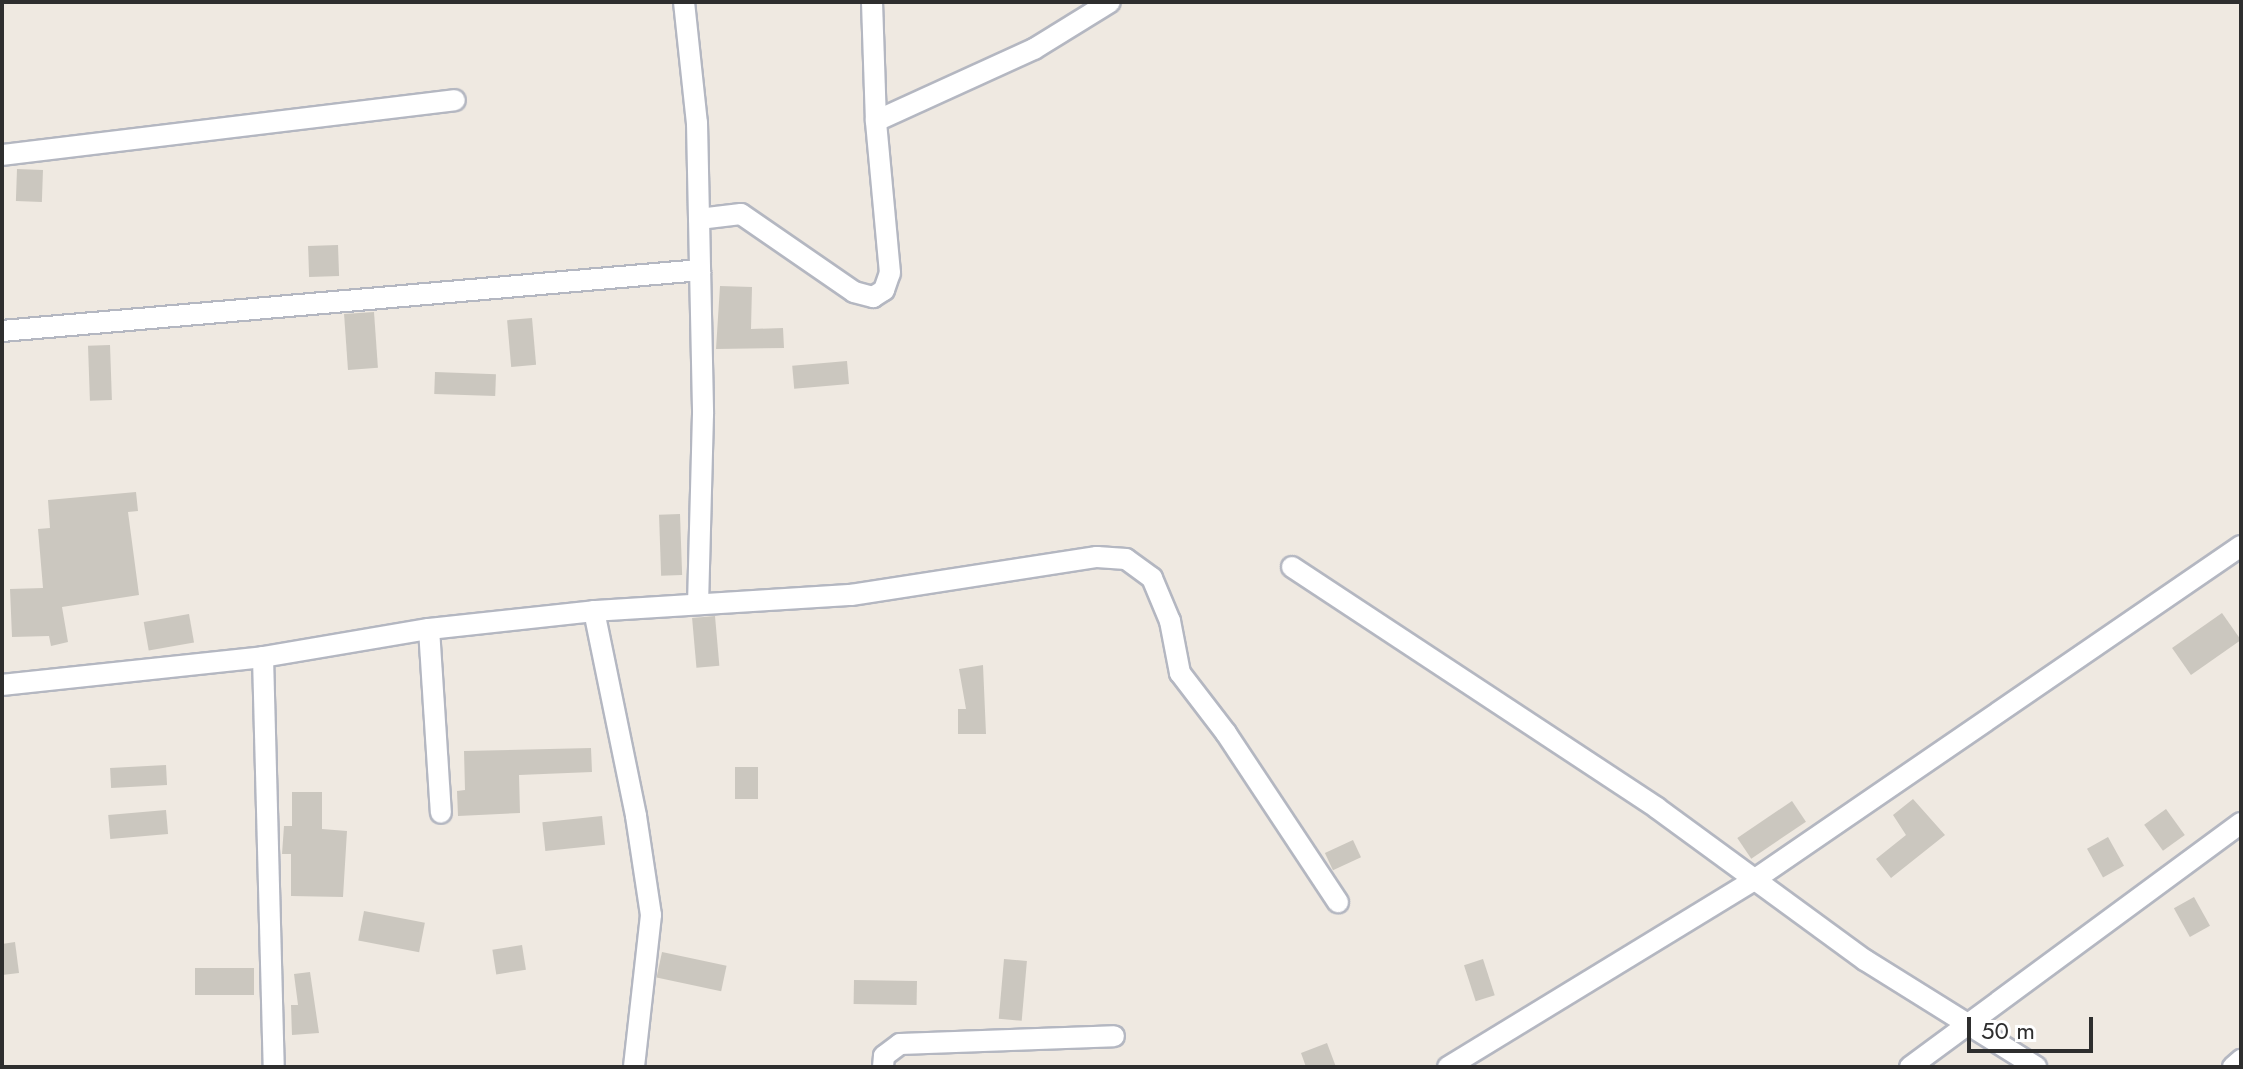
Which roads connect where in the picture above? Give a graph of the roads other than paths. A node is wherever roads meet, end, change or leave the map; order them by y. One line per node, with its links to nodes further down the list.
1 (684, 2): 7 (street)
2 (872, 2): 5 (street)
3 (1110, 2): 5 (street)
4 (455, 100): 6 (street)
5 (876, 121): 7 (street)
6 (2, 155)
7 (699, 219): 8 (street)
8 (700, 270): 9 (street); 12 (street)
9 (2, 331)
10 (2241, 546): 19 (street)
11 (1292, 567): 19 (street)
12 (698, 604): 13 (street); 20 (street)
13 (594, 611): 14 (street); 25 (street)
14 (429, 629): 15 (street); 17 (street)
15 (263, 657): 16 (street); 24 (street)
16 (2, 685)
17 (441, 813)
18 (2241, 823): 21 (street)
19 (1751, 882): 21 (street); 27 (street)
20 (1338, 902)
21 (1967, 1024): 28 (street); 29 (street)
22 (1114, 1036): 26 (street)
23 (2241, 1060): 30 (street)
24 (274, 1067)
25 (634, 1067)
26 (883, 1067)
27 (1448, 1067)
28 (1910, 1067)
29 (2036, 1067)
30 (2233, 1067)

